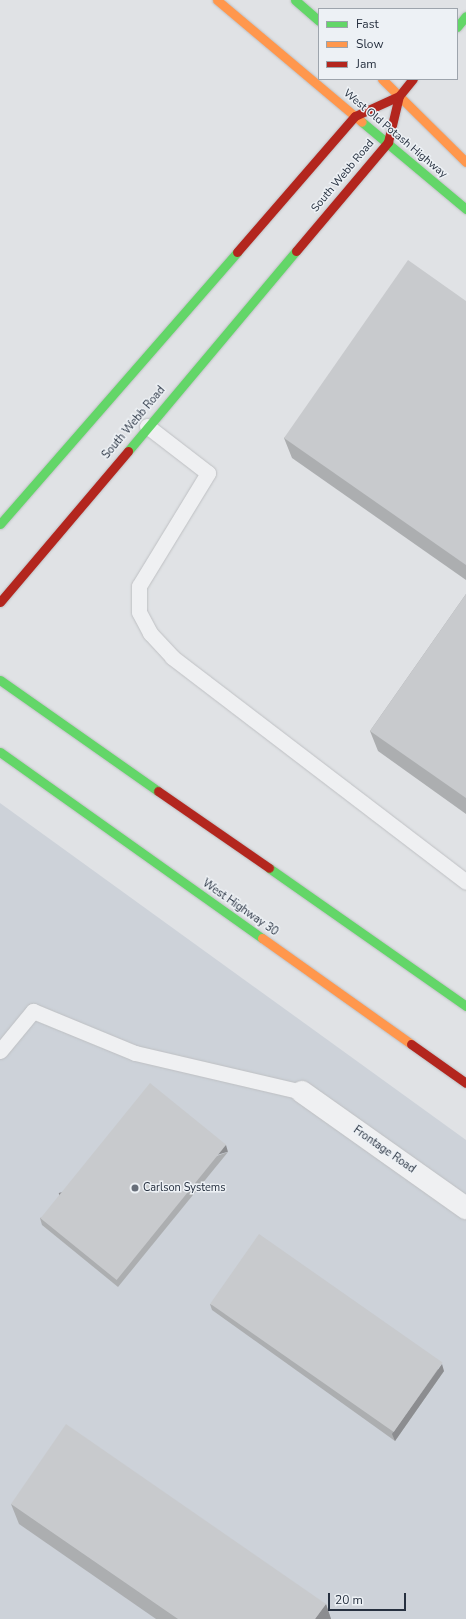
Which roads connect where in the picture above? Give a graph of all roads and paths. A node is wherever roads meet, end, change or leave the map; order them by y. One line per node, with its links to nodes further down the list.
1 (217, 0): 9 (main road, West Old Potash Highway)
2 (295, 0): 4 (main road)
3 (466, 16): 5 (main road)
4 (318, 20)
5 (458, 26)
6 (383, 80): 8 (main road)
7 (412, 80): 8 (main road)
8 (399, 96): 9 (main road); 10 (main road, South Webb Road); 11 (main road)
9 (355, 116): 10 (main road, West Old Potash Highway); 14 (main road)
10 (388, 142): 12 (main road, West Old Potash Highway); 13 (main road, South Webb Road)
11 (466, 162)
12 (466, 209)
13 (147, 426): 15 (main road, South Webb Road); 18 (lane)
14 (0, 524)
15 (0, 602)
16 (0, 680): 19 (main road)
17 (0, 752): 21 (main road, West Highway 30)
18 (466, 882)
19 (466, 1006)
20 (0, 1051): 22 (lane)
21 (466, 1083)
22 (302, 1092): 23 (street, Frontage Road)
23 (466, 1208)

